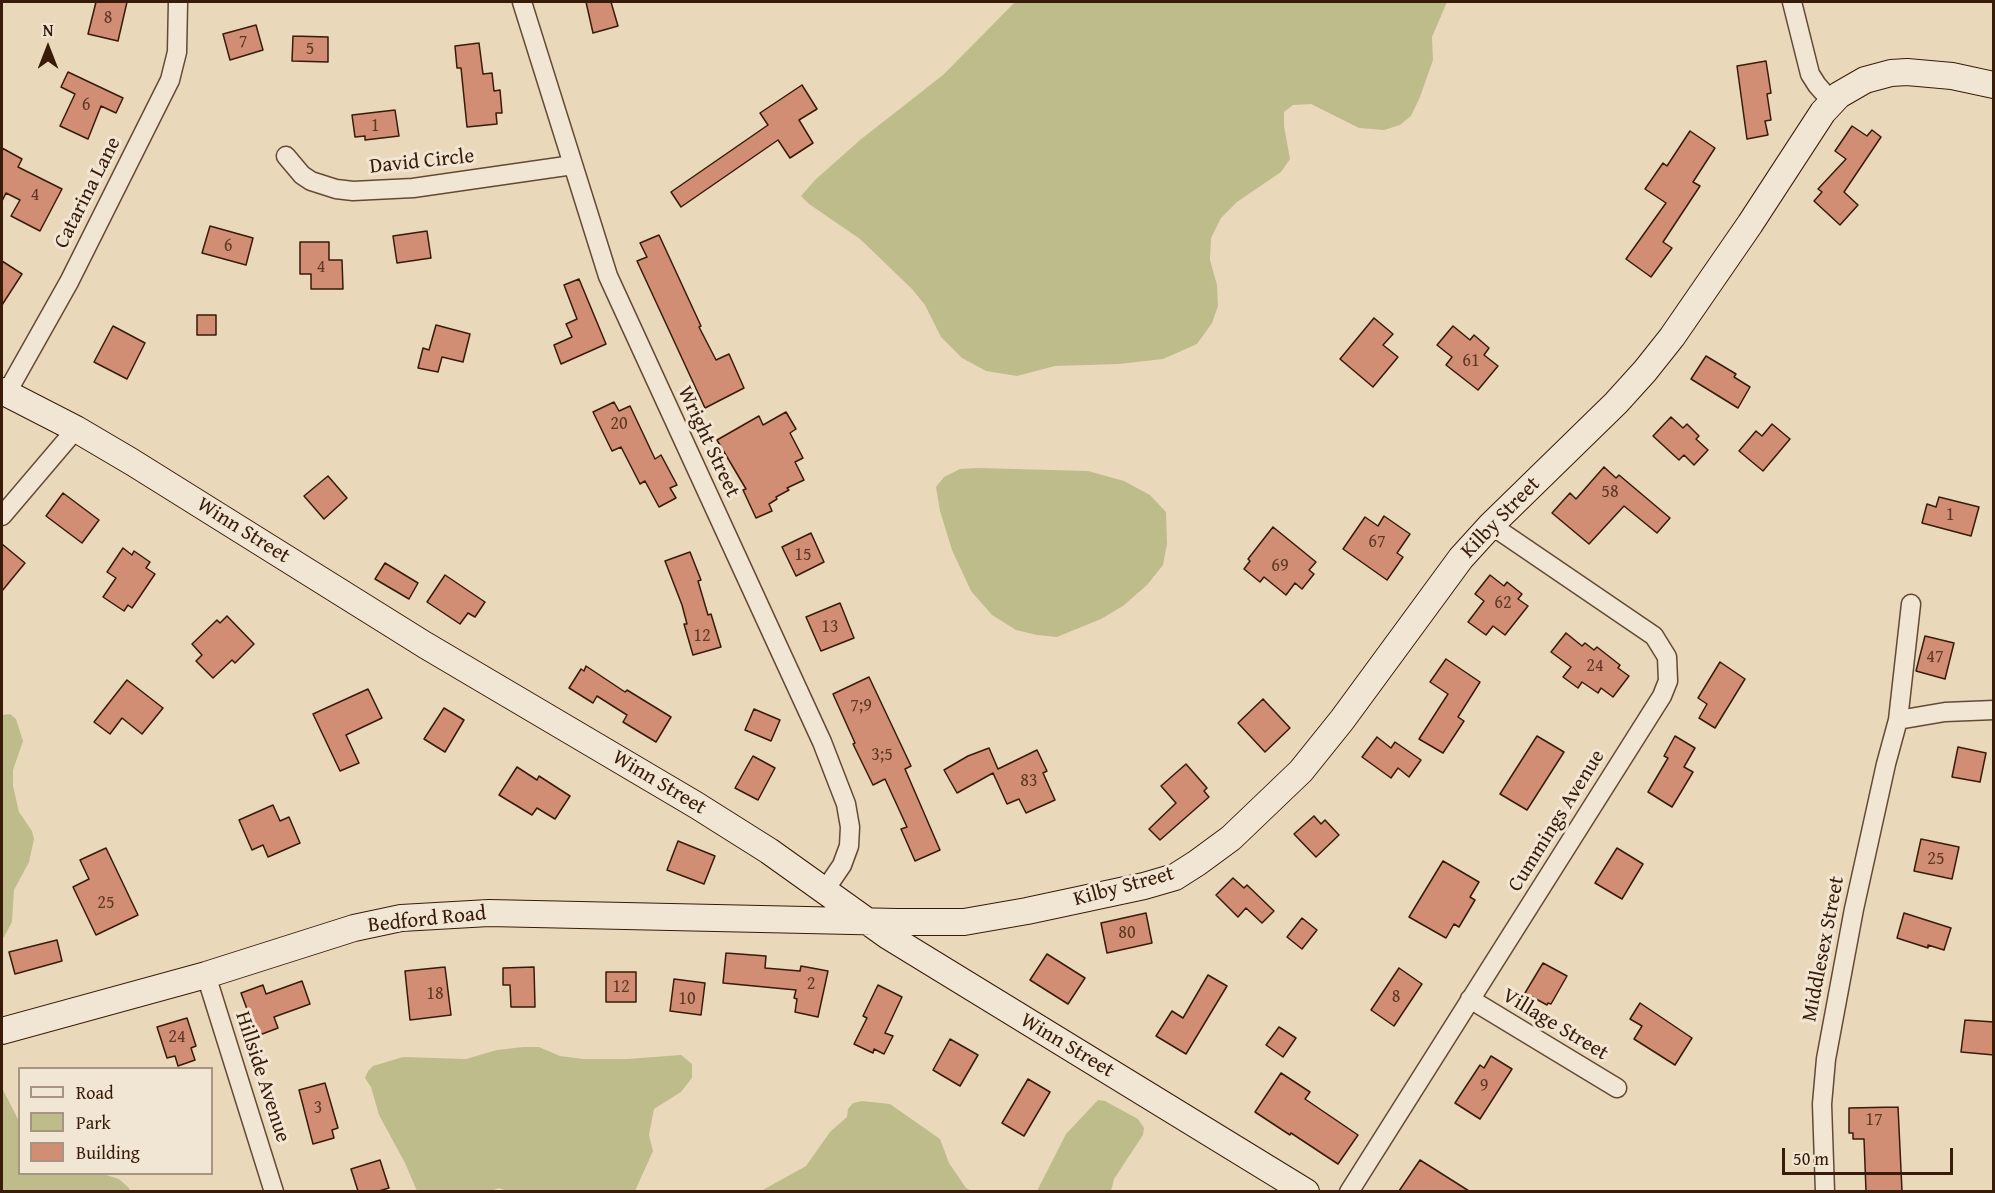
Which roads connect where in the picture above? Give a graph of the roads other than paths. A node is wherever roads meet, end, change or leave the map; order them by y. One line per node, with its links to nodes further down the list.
1 (178, 2): 8 (street, Catarina Lane)
2 (522, 2): 7 (street, Wright Street)
3 (1792, 2): 5 (street)
4 (1994, 85): 5 (street, Kilby Street)
5 (1832, 102): 11 (street, Kilby Street)
6 (286, 156): 7 (street, David Circle)
7 (573, 165): 15 (street, Wright Street)
8 (4, 392): 9 (street, Winn Street)
9 (76, 429): 10 (street); 15 (street, Winn Street)
10 (2, 516)
11 (1491, 525): 16 (street, Kilby Street); 18 (street, Cummings Avenue)
12 (1911, 604): 14 (street, Middlesex Street)
13 (1994, 711): 14 (street)
14 (1898, 720): 24 (street, Middlesex Street)
15 (825, 890): 16 (street, Winn Street)
16 (867, 921): 17 (street, Bedford Road); 21 (street, Winn Street)
17 (206, 975): 19 (street, Bedford Road); 22 (street, Hillside Avenue)
18 (1470, 999): 20 (street, Village Street); 23 (street, Cummings Avenue)
19 (2, 1031)
20 (1617, 1088)
21 (1292, 1188)
22 (274, 1191)
23 (1349, 1191)
24 (1825, 1191)

